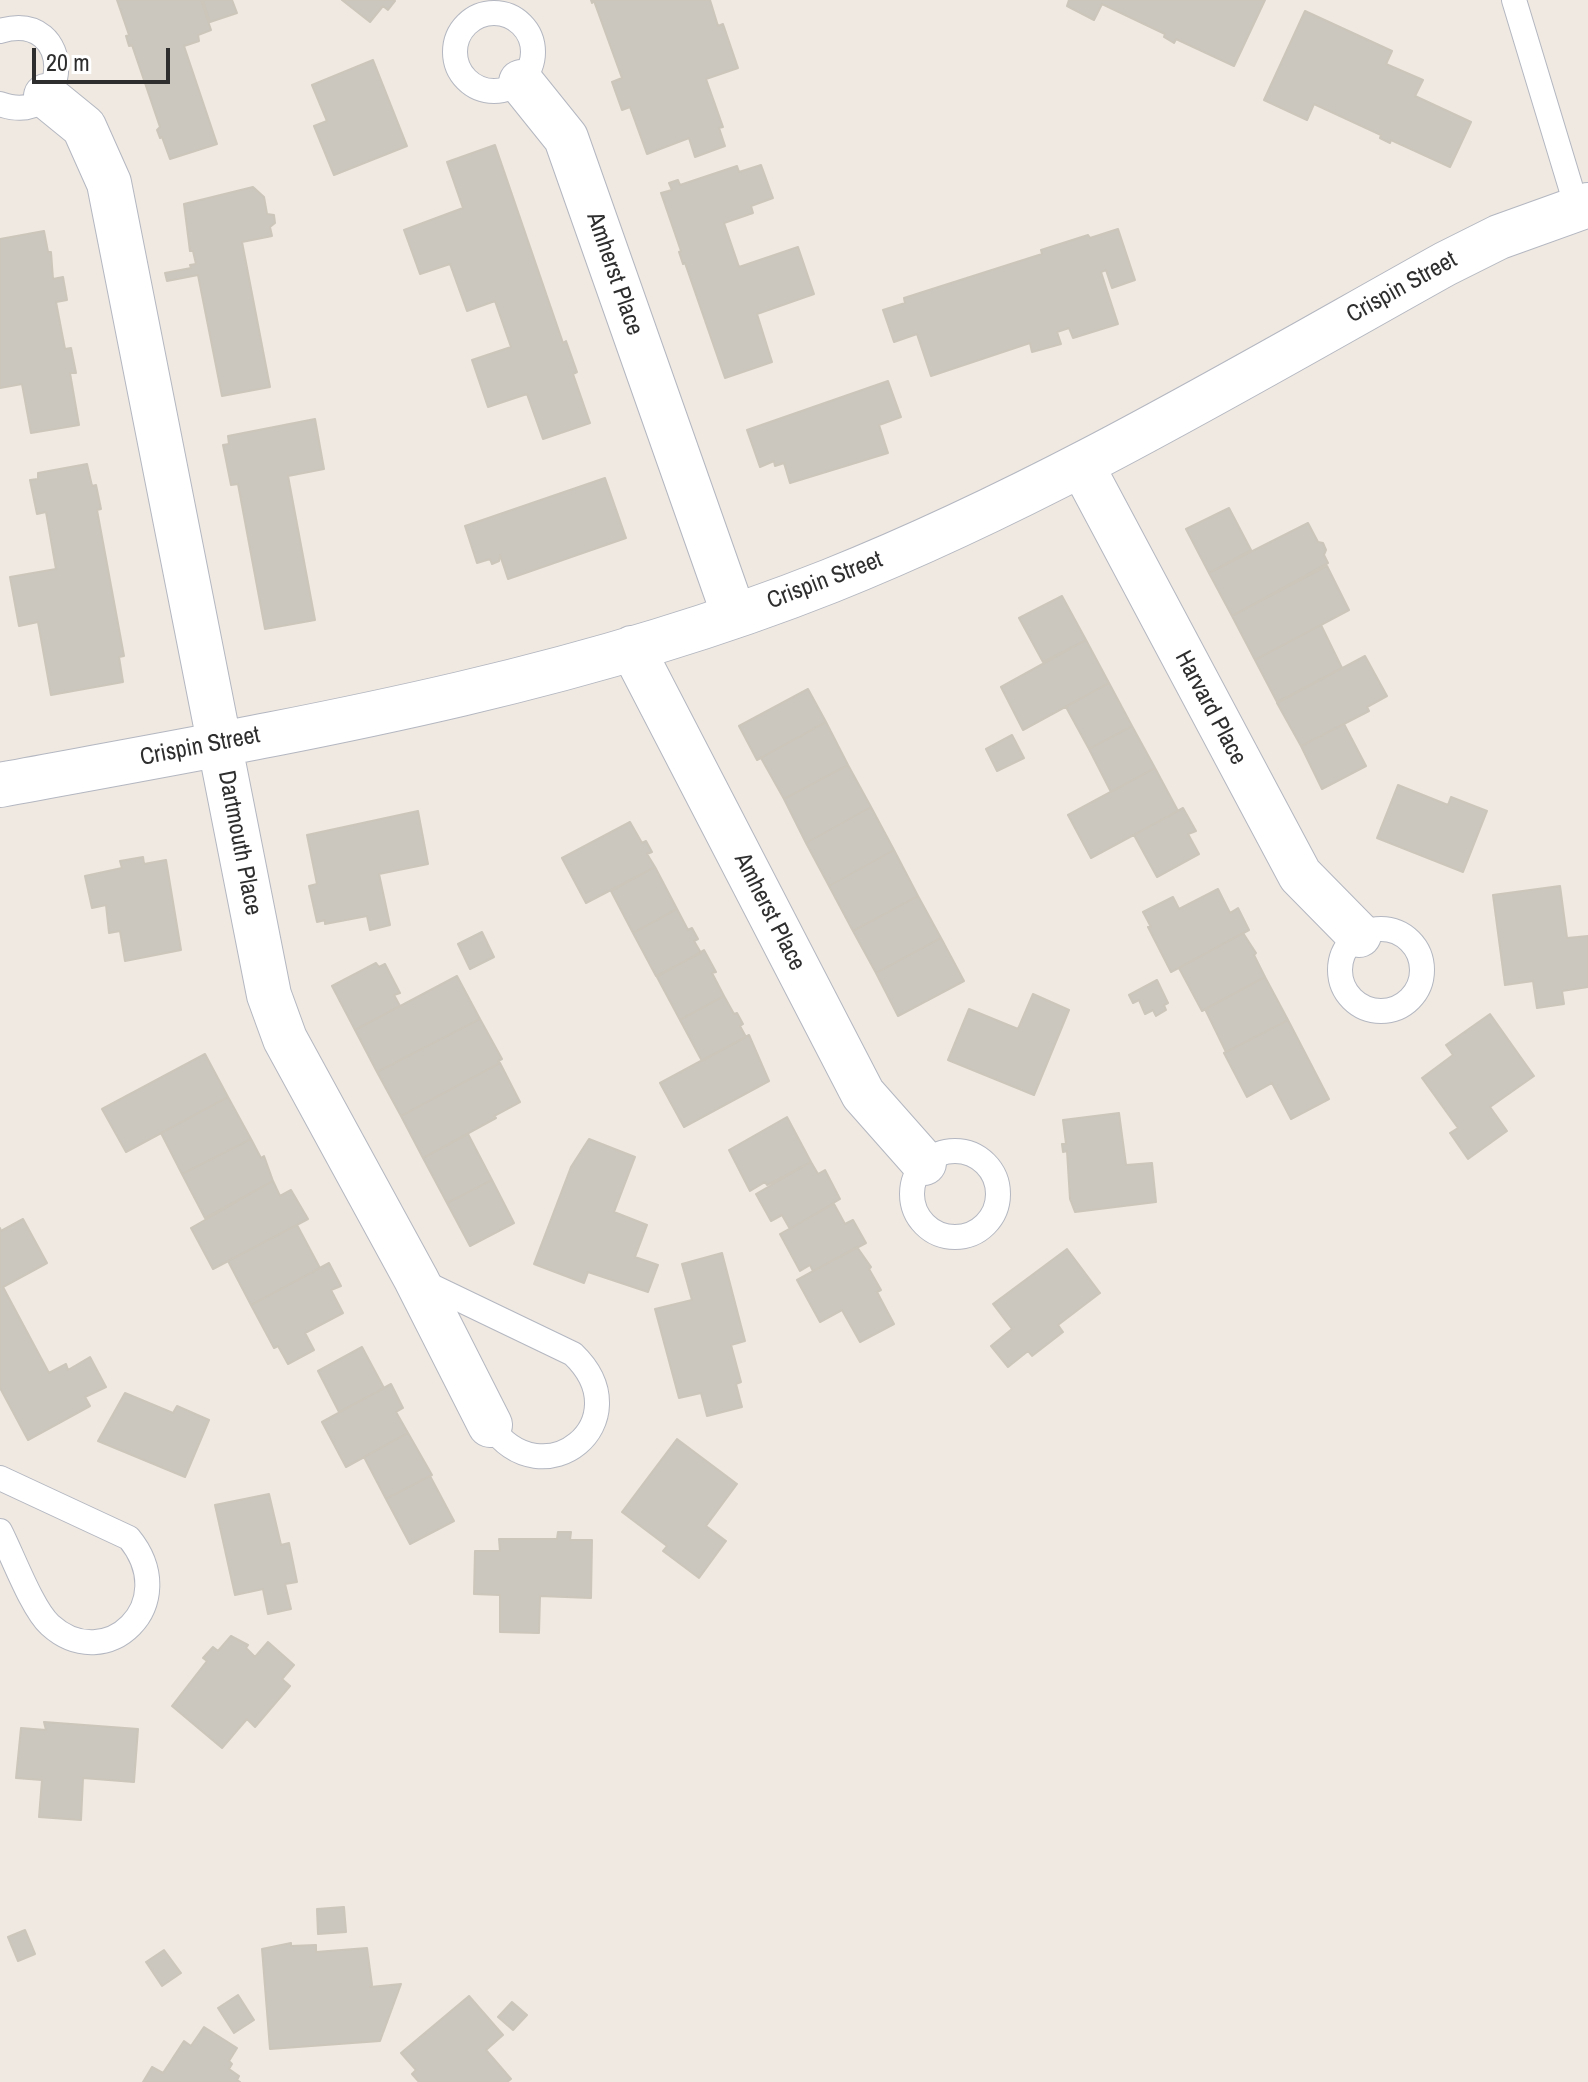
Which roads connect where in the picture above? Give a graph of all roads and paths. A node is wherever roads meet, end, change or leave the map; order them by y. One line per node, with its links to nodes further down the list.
1 (1514, 0): 6 (lane)
2 (0, 31): 4 (lane)
3 (521, 82): 8 (street, Amherst Place)
4 (46, 96): 5 (lane); 10 (street, Dartmouth Place)
5 (0, 104)
6 (1582, 207): 7 (street, Crispin Street)
7 (1082, 466): 8 (street, Crispin Street); 12 (street, Harvard Place)
8 (734, 615): 9 (street, Crispin Street)
9 (632, 648): 10 (street, Crispin Street); 13 (street, Amherst Place)
10 (219, 744): 11 (street, Crispin Street); 14 (street, Dartmouth Place)
11 (0, 785)
12 (1359, 935)
13 (924, 1163)
14 (416, 1279): 15 (street, Dartmouth Place); 15 (lane)
15 (490, 1425)
16 (0, 1478): 17 (lane)
17 (0, 1531)

